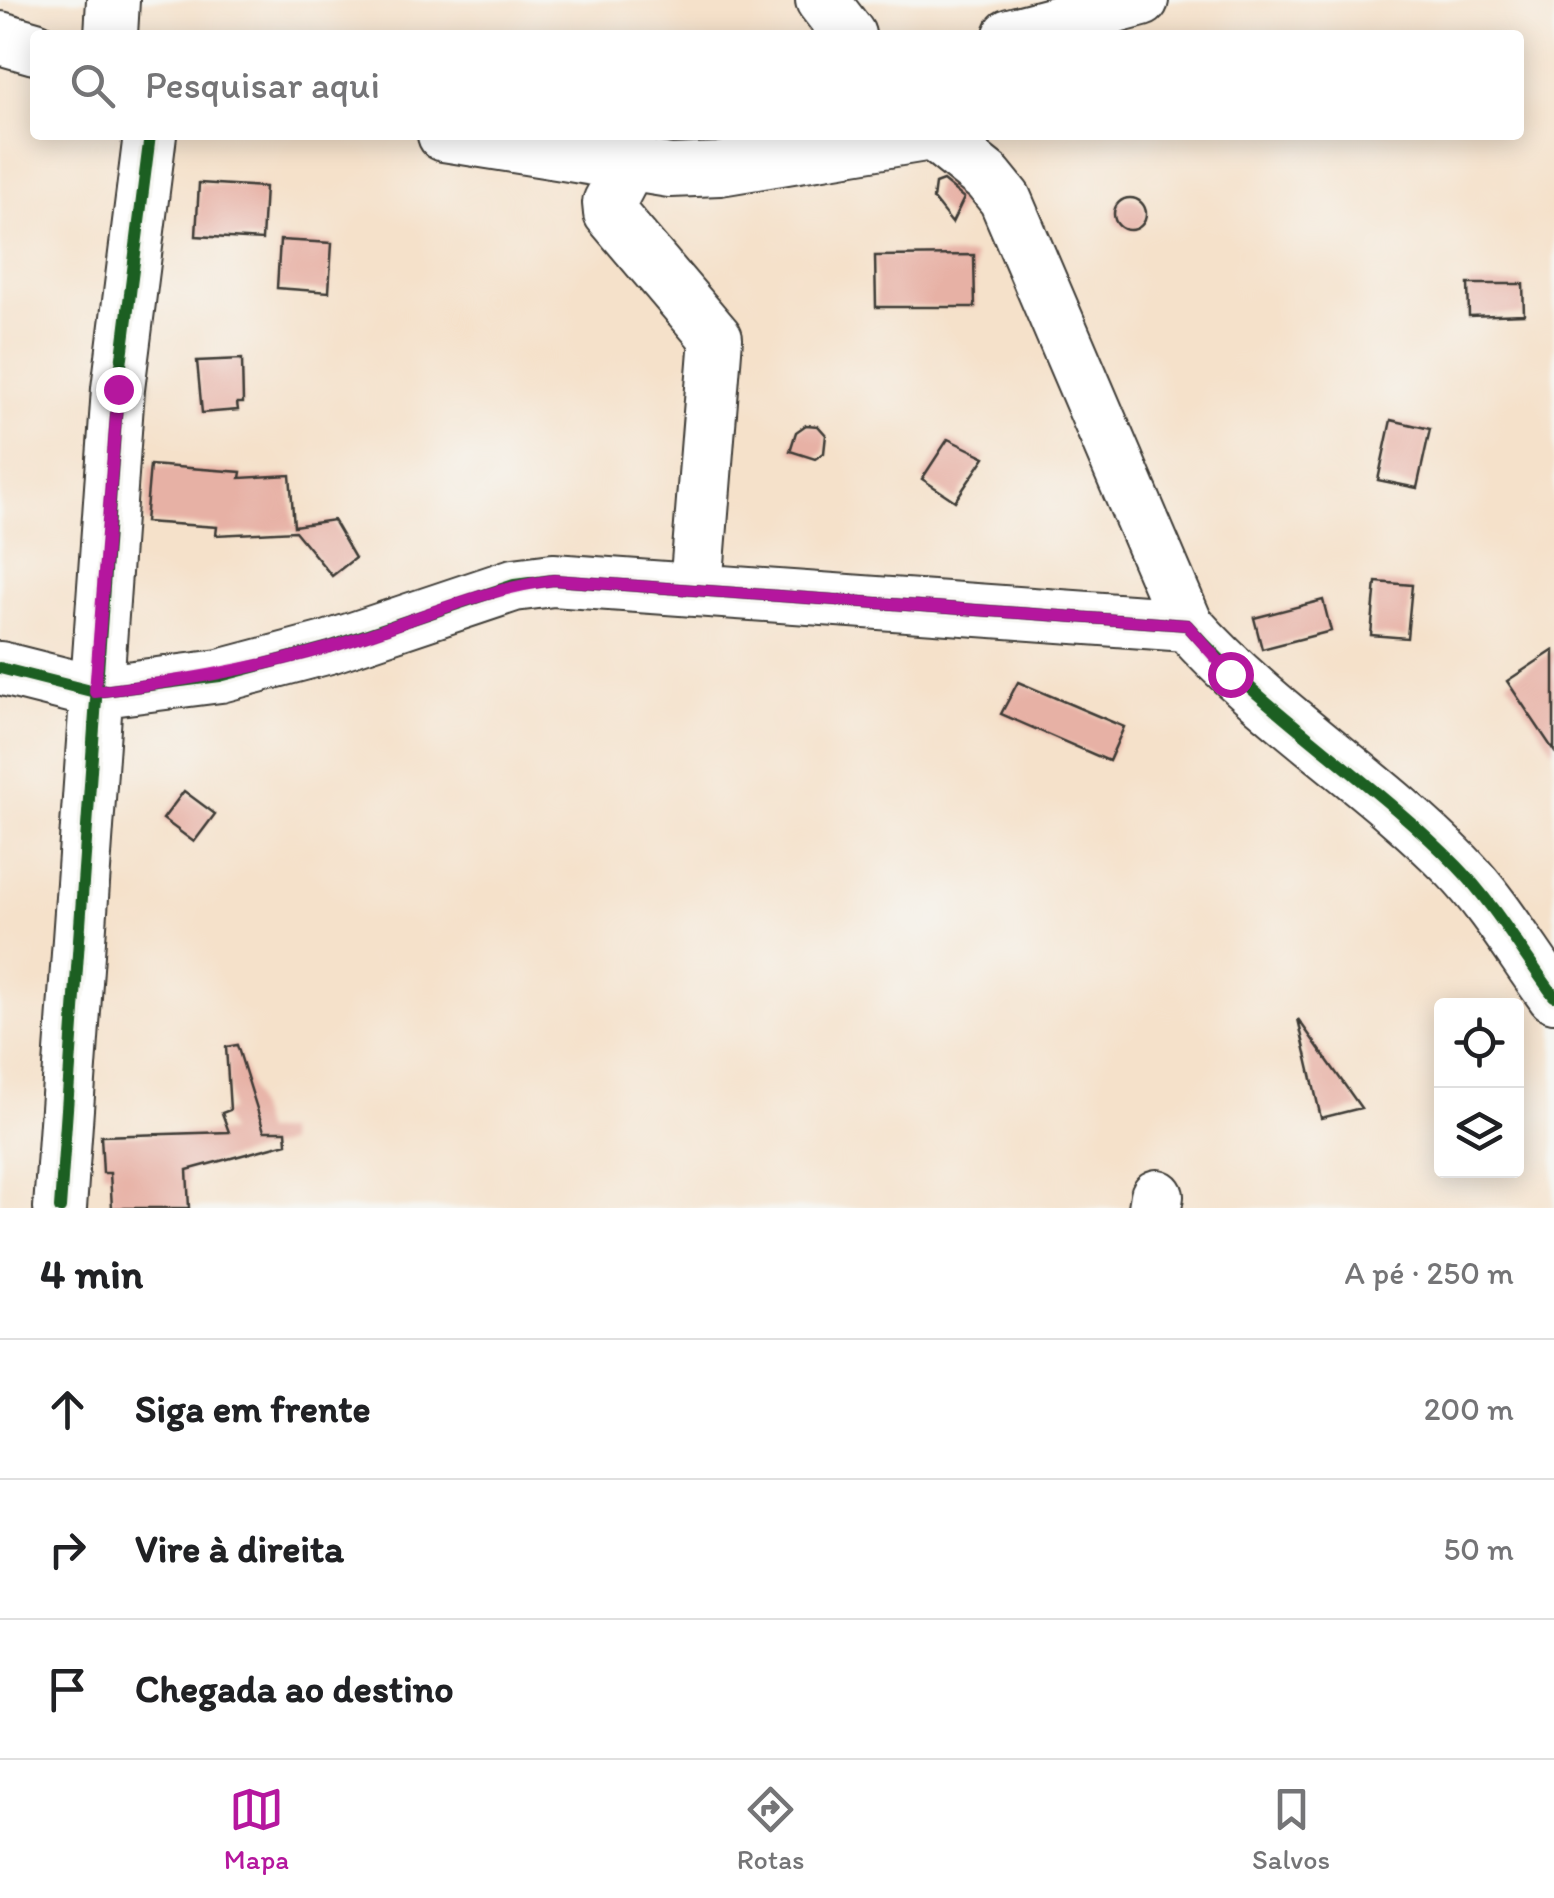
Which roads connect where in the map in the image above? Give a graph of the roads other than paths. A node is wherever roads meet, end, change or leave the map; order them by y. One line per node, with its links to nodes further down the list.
1 (113, 0): 4 (street)
2 (822, 0): 5 (street)
3 (1142, 0): 6 (street)
4 (111, 30)
5 (845, 30)
6 (1029, 30)
7 (0, 38): 8 (street)
8 (30, 47)
9 (149, 140): 17 (street)
10 (473, 140): 13 (street)
11 (894, 140): 13 (street)
12 (940, 140): 15 (street)
13 (628, 167): 14 (street)
14 (696, 588): 15 (street); 17 (street)
15 (1187, 625): 18 (street)
16 (0, 668): 17 (street)
17 (95, 692): 19 (street)
18 (1554, 996)
19 (60, 1208)

